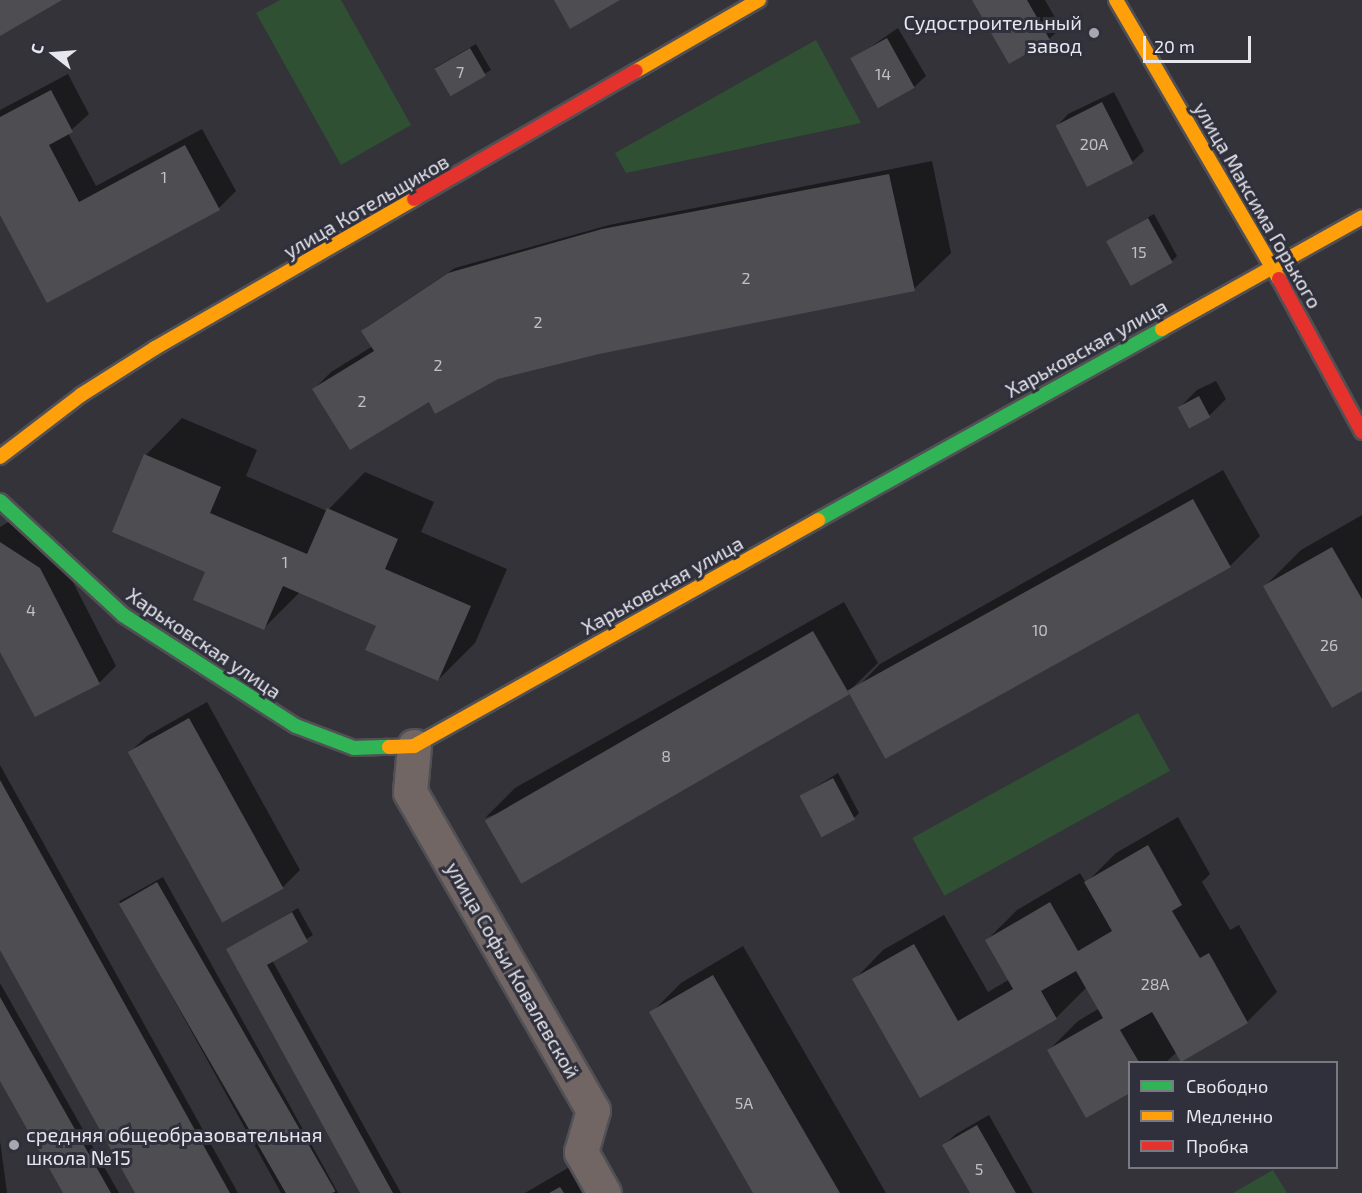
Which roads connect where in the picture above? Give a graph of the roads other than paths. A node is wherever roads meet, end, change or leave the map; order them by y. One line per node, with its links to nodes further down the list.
1 (759, 0): 6 (street, улица Котельщиков)
2 (1116, 0): 4 (street, улица Максима Горького)
3 (1362, 217): 4 (street, Харьковская улица)
4 (1272, 267): 5 (street, улица Максима Горького); 8 (street, Харьковская улица)
5 (1362, 432)
6 (0, 457)
7 (0, 501): 8 (street, Харьковская улица)
8 (414, 746): 9 (street, улица Софьи Ковалевской)
9 (604, 1193)

